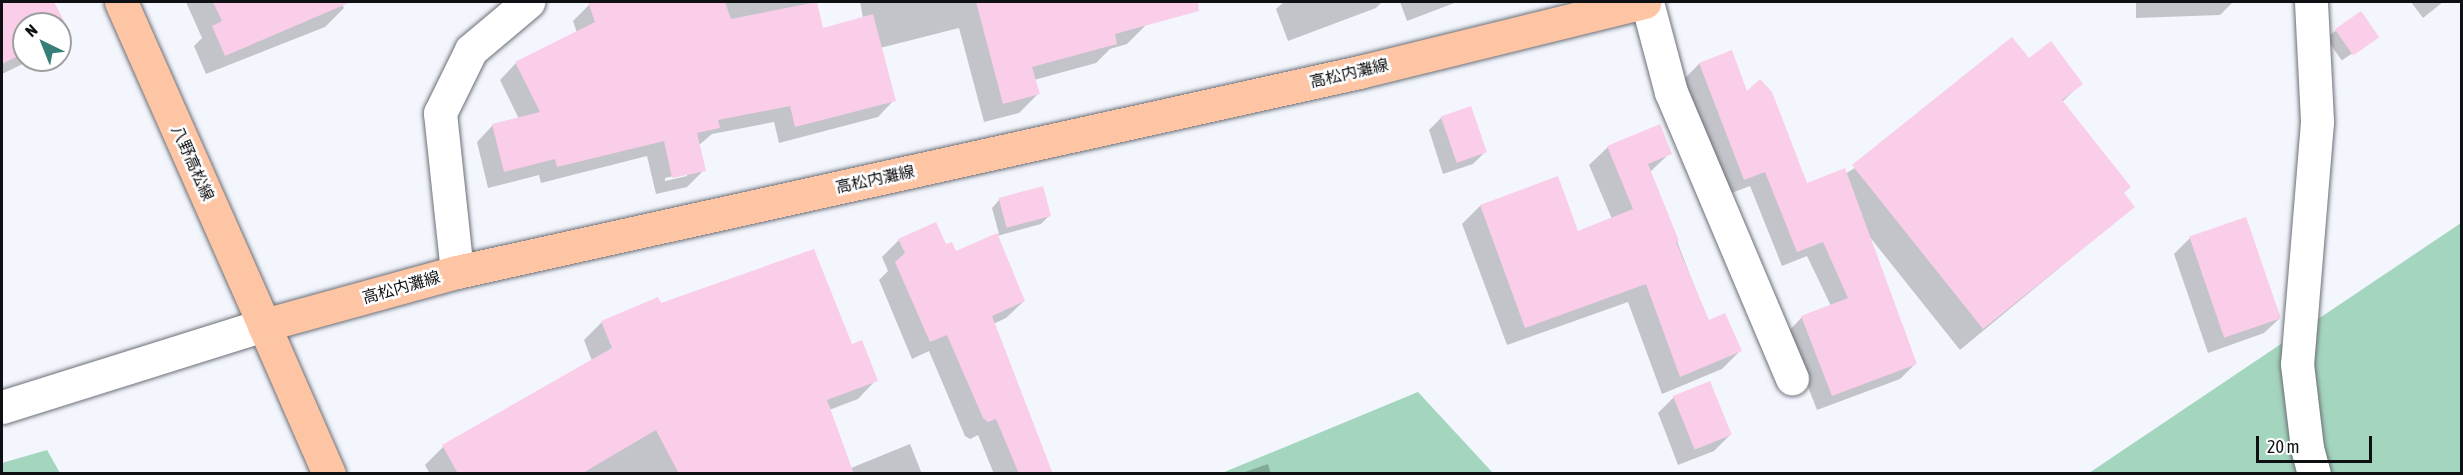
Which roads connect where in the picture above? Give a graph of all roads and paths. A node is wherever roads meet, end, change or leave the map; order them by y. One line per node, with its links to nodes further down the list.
1 (121, 2): 6 (main road, 八野高松線)
2 (528, 2): 5 (street)
3 (1646, 2): 5 (main road, 高松内灘線); 7 (street)
4 (2311, 2): 10 (street)
5 (457, 272): 6 (main road, 高松内灘線)
6 (264, 325): 8 (street); 9 (main road)
7 (1792, 379)
8 (2, 407)
9 (329, 474)
10 (2314, 474)

